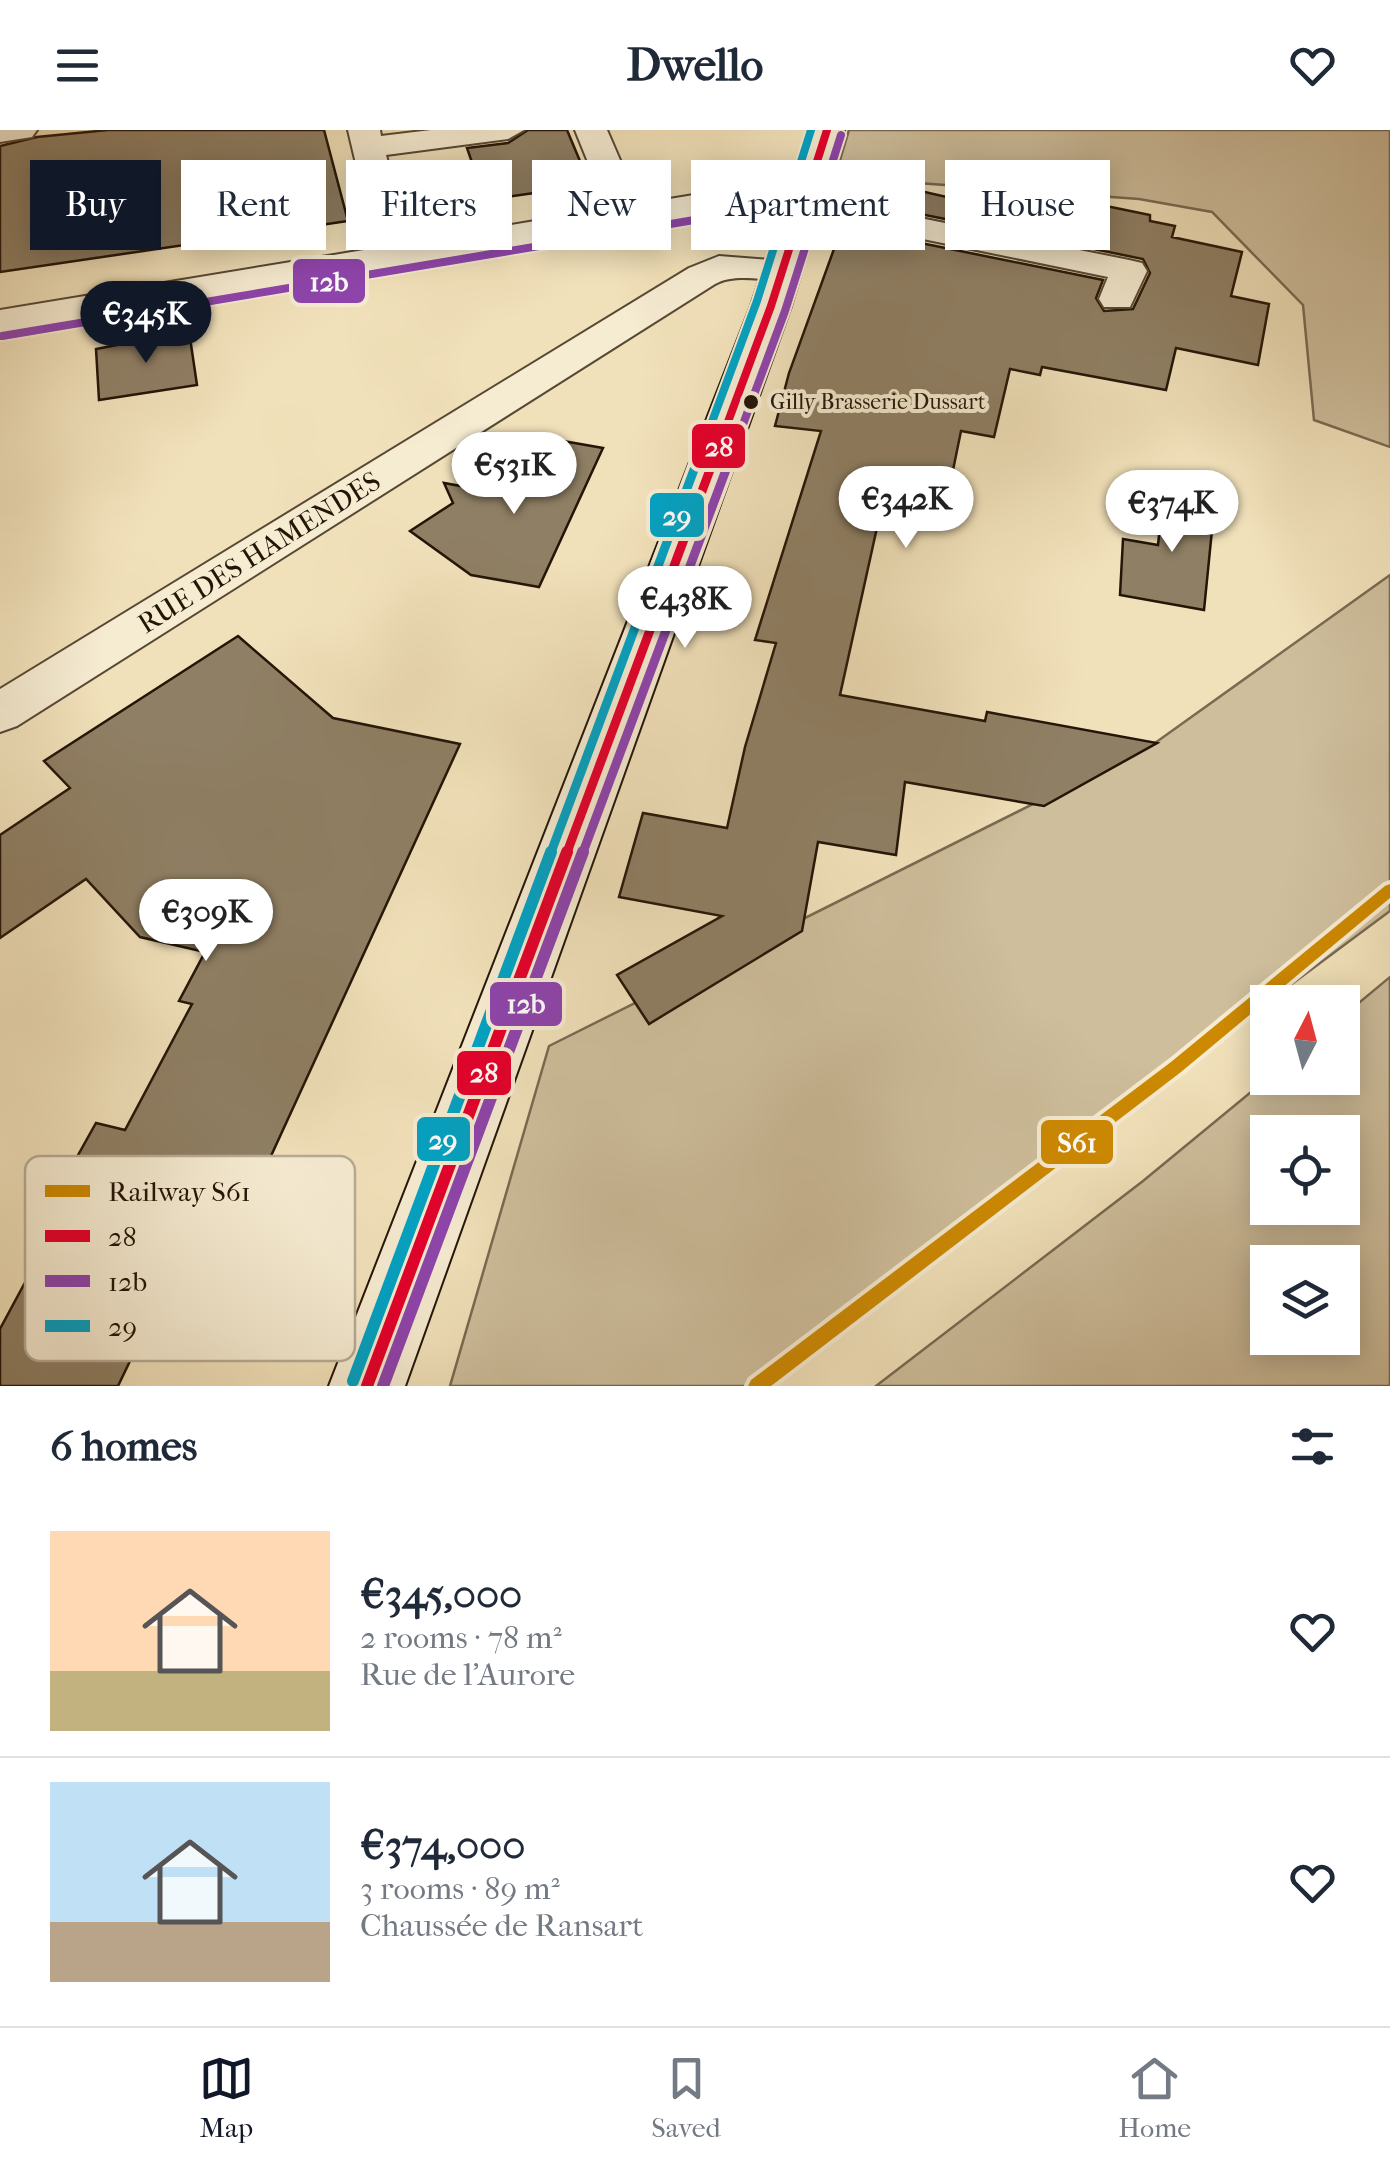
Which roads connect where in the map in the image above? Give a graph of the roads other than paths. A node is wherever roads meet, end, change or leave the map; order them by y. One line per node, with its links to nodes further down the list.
1 (20, 130): 5 (street)
2 (508, 130): 6 (street)
3 (590, 130): 7 (street)
4 (827, 130): 8 (main road)
5 (0, 133)
6 (367, 139): 12 (street)
7 (603, 160)
8 (819, 160)
9 (925, 230): 14 (street)
10 (532, 233): 12 (street)
11 (790, 250): 13 (main road)
12 (396, 258): 15 (street)
13 (783, 270): 16 (street, RUE DES HAMENDES); 17 (main road)
14 (1118, 299)
15 (0, 321)
16 (0, 713)
17 (367, 1386)

